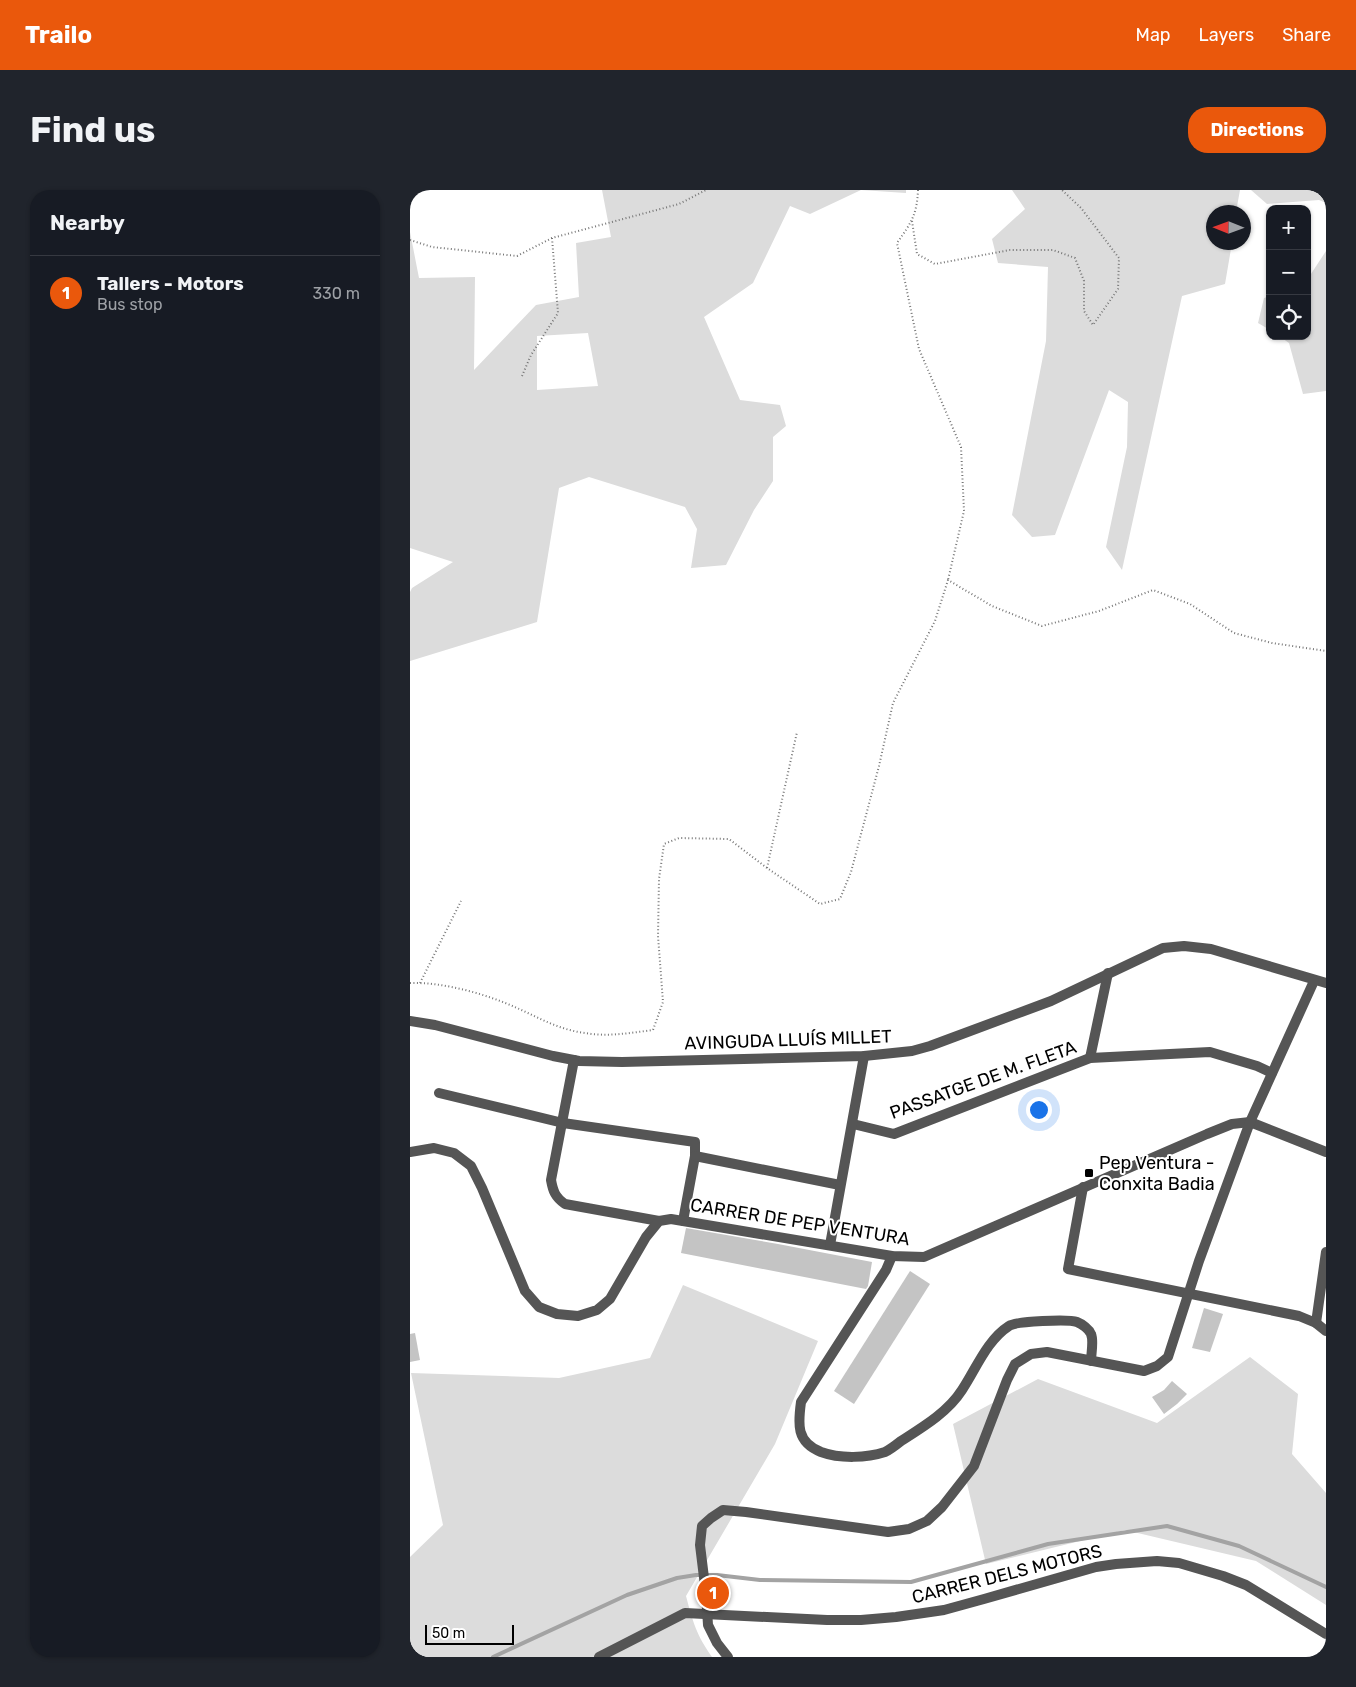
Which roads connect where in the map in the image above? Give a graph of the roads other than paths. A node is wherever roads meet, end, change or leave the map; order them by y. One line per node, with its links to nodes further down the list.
1 (1108, 973): 2 (street, AVINGUDA LLUÍS MILLET); 5 (street, AVINGUDA LLUÍS MILLET); 6 (street)
2 (1314, 981): 3 (street, AVINGUDA LLUÍS MILLET); 8 (street)
3 (1326, 984)
4 (410, 1020): 7 (street, AVINGUDA LLUÍS MILLET)
5 (864, 1056): 7 (street, AVINGUDA LLUÍS MILLET); 12 (street)
6 (1090, 1058): 8 (street, PASSATGE DE M. FLETA); 12 (street, PASSATGE DE M. FLETA)
7 (574, 1060): 11 (street, CARRER DE PEP VENTURA)
8 (1272, 1073): 10 (street)
9 (439, 1093): 11 (street)
10 (1250, 1122): 14 (street); 17 (street, CARRER DE PEP VENTURA); 23 (street)
11 (563, 1123): 15 (street); 18 (street, CARRER DE PEP VENTURA)
12 (853, 1124): 16 (street)
13 (410, 1152): 18 (street)
14 (1326, 1152)
15 (695, 1156): 16 (street); 19 (street)
16 (840, 1185): 20 (street)
17 (1083, 1187): 22 (street, CARRER DE PEP VENTURA); 23 (street)
18 (659, 1220): 19 (street, CARRER DE PEP VENTURA)
19 (683, 1221): 20 (street, CARRER DE PEP VENTURA)
20 (830, 1245): 22 (street, CARRER DE PEP VENTURA)
21 (1326, 1252): 24 (street)
22 (892, 1256): 26 (street)
23 (1188, 1294): 24 (street); 26 (street)
24 (1316, 1323): 25 (street)
25 (1326, 1331)
26 (1091, 1361): 27 (street)
27 (708, 1614): 28 (street, CARRER DELS MOTORS); 29 (street, CARRER DELS MOTORS); 30 (street)
28 (1326, 1634)
29 (599, 1657)
30 (728, 1657)

